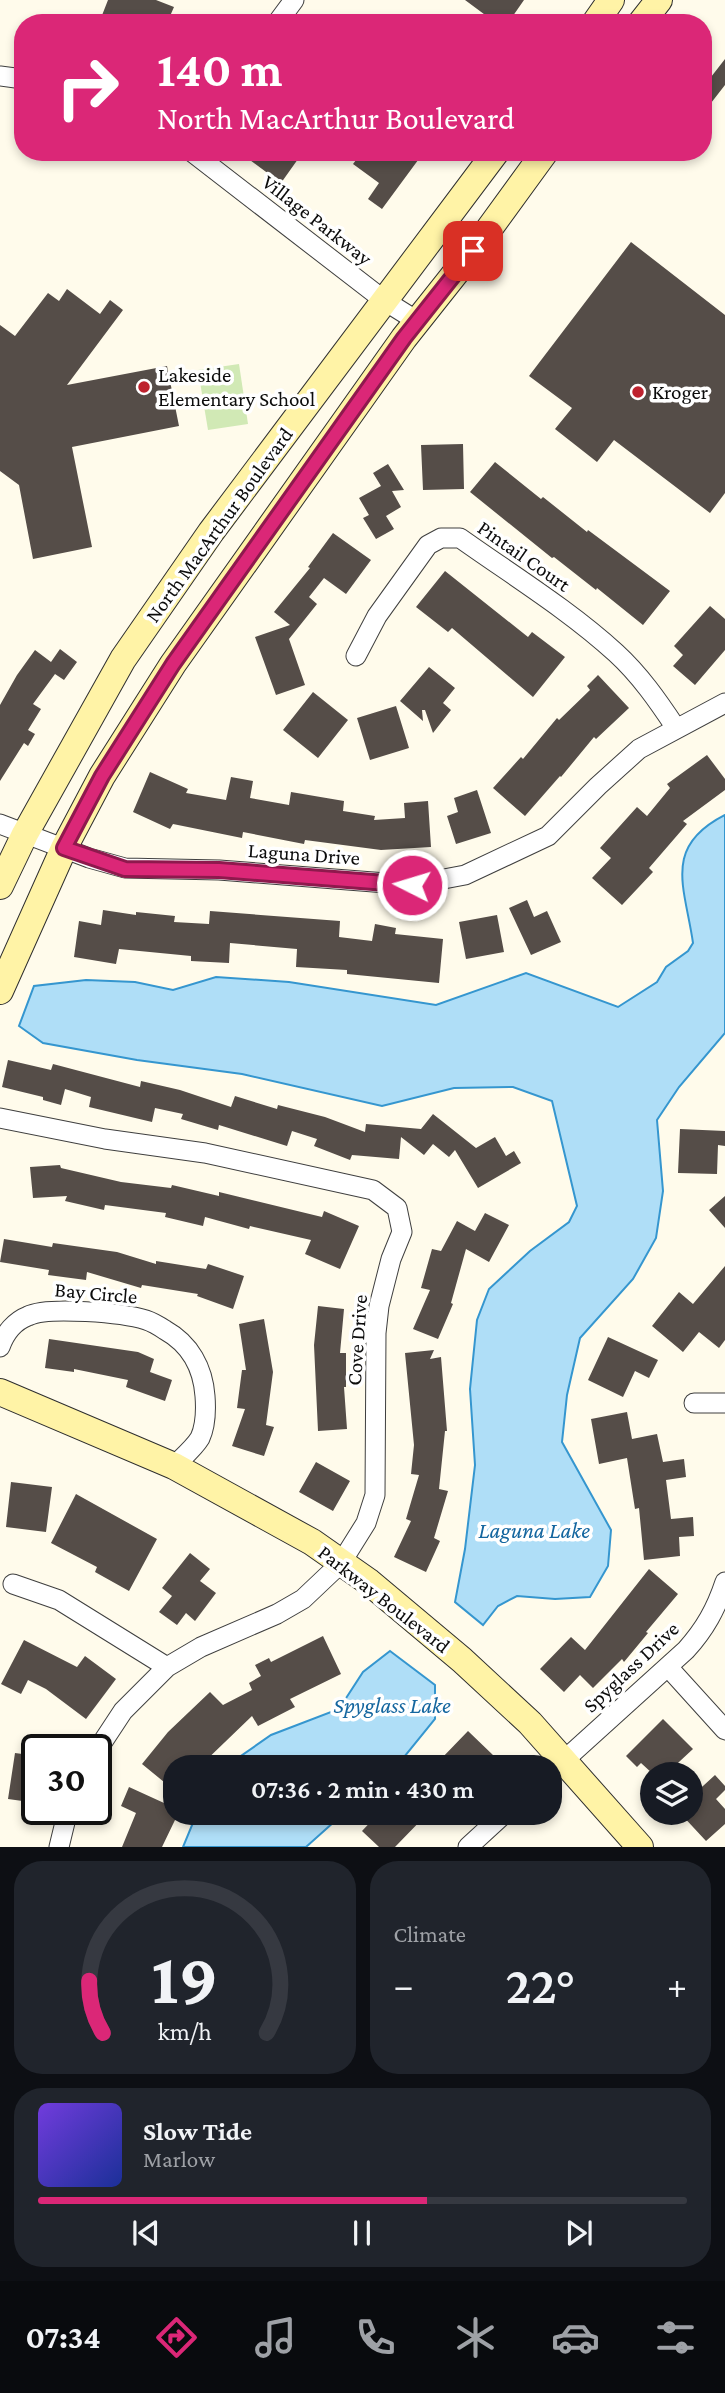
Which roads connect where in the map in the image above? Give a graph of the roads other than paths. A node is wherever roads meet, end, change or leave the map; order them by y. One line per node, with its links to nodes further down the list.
1 (659, 0): 2 (main road)
2 (648, 14)
3 (204, 161): 6 (street, Village Parkway)
4 (489, 161): 6 (main road, North MacArthur Boulevard)
5 (533, 161): 7 (main road, North MacArthur Boulevard)
6 (385, 301): 7 (street, Village Parkway); 8 (main road, North MacArthur Boulevard)
7 (417, 321): 9 (main road, North MacArthur Boulevard)
8 (211, 532): 9 (main road); 14 (main road, North MacArthur Boulevard)
9 (248, 558): 15 (main road, North MacArthur Boulevard)
10 (356, 656): 12 (street, Pintail Court)
11 (725, 703): 12 (street, Laguna Drive)
12 (676, 728): 15 (street, Laguna Drive)
13 (0, 824): 14 (street, Laguna Drive)
14 (25, 834): 15 (street, Laguna Drive); 16 (main road, North MacArthur Boulevard)
15 (64, 848): 17 (main road, North MacArthur Boulevard)
16 (0, 886)
17 (0, 991)
18 (0, 1118): 26 (street, Cove Drive)
19 (0, 1347): 25 (street, Bay Circle)
20 (0, 1392): 24 (main road, Parkway Boulevard)
21 (0, 1403): 24 (main road, Parkway Boulevard)
22 (694, 1403): 23 (street)
23 (725, 1403)
24 (36, 1407): 25 (main road, Parkway Boulevard)
25 (174, 1466): 26 (main road, Parkway Boulevard)
26 (341, 1563): 29 (street, Cove Drive); 33 (main road, Parkway Boulevard)
27 (725, 1582): 30 (street, Spyglass Drive)
28 (13, 1584): 29 (street)
29 (167, 1667): 32 (street, Cove Drive)
30 (667, 1667): 31 (street); 34 (street, Spyglass Drive)
31 (725, 1730)
32 (108, 1734)
33 (549, 1755)
34 (562, 1762)
35 (562, 1773): 40 (main road, Parkway Boulevard)
36 (64, 1825): 38 (street)
37 (492, 1825): 39 (street)
38 (59, 1847)
39 (468, 1847)
40 (640, 1847)

